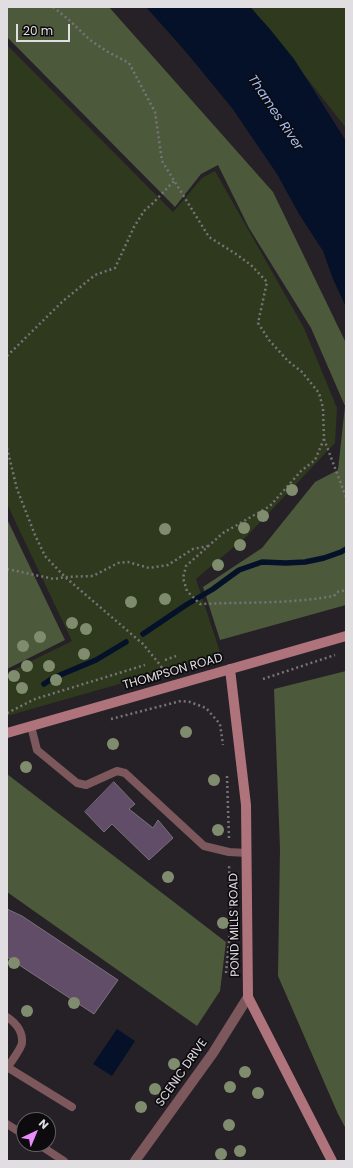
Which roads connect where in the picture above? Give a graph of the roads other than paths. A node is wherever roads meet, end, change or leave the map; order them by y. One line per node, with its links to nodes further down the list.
1 (346, 636): 2 (main road, THOMPSON ROAD)
2 (230, 669): 3 (main road, THOMPSON ROAD); 5 (main road, POND MILLS ROAD)
3 (31, 726): 4 (main road, THOMPSON ROAD); 5 (lane)
4 (7, 733)
5 (247, 853): 6 (main road, POND MILLS ROAD)
6 (248, 998): 14 (street, SCENIC DRIVE); 15 (main road, POND MILLS ROAD)
7 (7, 1017): 8 (lane)
8 (7, 1067): 9 (lane)
9 (72, 1107)
10 (7, 1124): 11 (lane)
11 (16, 1130)
12 (50, 1152): 13 (lane)
13 (64, 1161)
14 (135, 1161)
15 (332, 1161)

